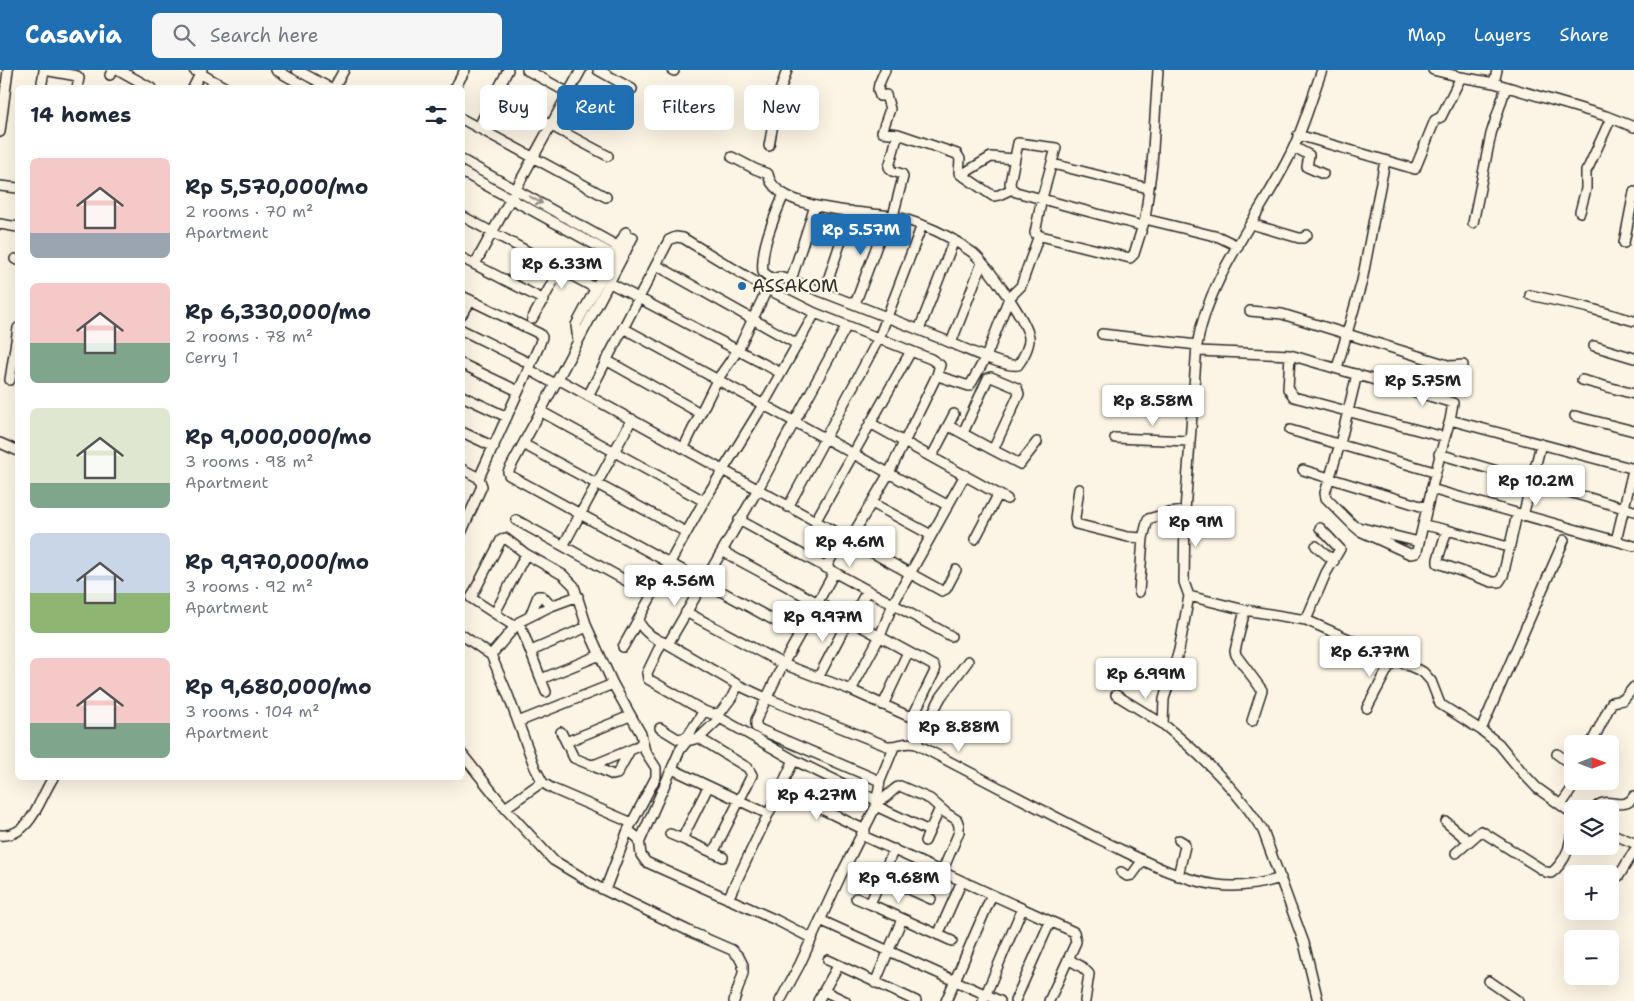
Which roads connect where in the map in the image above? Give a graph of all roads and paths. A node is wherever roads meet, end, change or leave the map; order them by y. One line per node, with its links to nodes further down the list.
1 (8, 70): 42 (street)
2 (44, 70): 21 (street); 22 (street)
3 (119, 70): 23 (street)
4 (276, 70): 26 (street)
5 (297, 70): 27 (street)
6 (344, 70): 28 (street)
7 (465, 70): 29 (street)
8 (508, 70): 30 (street)
9 (527, 70): 33 (street)
10 (581, 70): 31 (street)
11 (598, 70): 32 (street)
12 (787, 70): 45 (street)
13 (885, 70): 43 (street)
14 (1158, 70): 59 (street)
15 (1322, 70): 44 (street)
16 (1433, 70): 19 (street)
17 (1497, 70): 20 (street)
18 (199, 71): 24 (street); 25 (street)
19 (1461, 78): 20 (street); 51 (street)
20 (1494, 83): 34 (street)
21 (42, 85)
22 (77, 85)
23 (146, 85)
24 (194, 85)
25 (221, 85)
26 (303, 85)
27 (326, 85)
28 (334, 85)
29 (457, 85)
30 (500, 85)
31 (573, 85)
32 (625, 85)
33 (557, 87)
34 (1506, 87): 36 (street); 73 (street)
35 (557, 112): 39 (street)
36 (1611, 118): 40 (street); 69 (street)
37 (465, 121): 41 (street)
38 (480, 124): 41 (street)
39 (549, 125): 47 (street); 48 (street)
40 (1634, 127)
41 (478, 128): 48 (street)
42 (0, 132)
43 (898, 134): 56 (street); 70 (street)
44 (1298, 135): 46 (street); 51 (street)
45 (769, 146)
46 (1294, 147): 55 (street); 75 (street)
47 (608, 156)
48 (533, 157): 60 (street); 64 (street)
49 (732, 157): 63 (street)
50 (1014, 159): 53 (street); 56 (street); 61 (street)
51 (1385, 161): 114 (street)
52 (465, 162): 60 (street)
53 (1053, 164): 59 (street); 65 (street)
54 (465, 174): 66 (street)
55 (1323, 174)
56 (961, 175): 61 (street)
57 (0, 186): 58 (street)
58 (15, 188)
59 (1148, 188): 72 (street)
60 (516, 189): 66 (street); 85 (street, one-way to 85)
61 (1012, 189): 65 (street)
62 (1634, 192): 83 (street)
63 (784, 194): 67 (street); 91 (street)
64 (606, 197)
65 (1042, 198): 72 (street); 80 (street)
66 (510, 199): 78 (street); 85 (street)
67 (816, 206): 68 (street); 92 (street)
68 (850, 211): 70 (street); 96 (street)
69 (1580, 212)
70 (891, 216): 76 (street); 102 (street)
71 (465, 218): 78 (street)
72 (1144, 222): 80 (street); 84 (street)
73 (1473, 223)
74 (0, 224): 77 (street)
75 (1250, 224): 81 (street); 84 (street)
76 (922, 225): 82 (street); 105 (street)
77 (15, 226)
78 (492, 232): 88 (street); 90 (street)
79 (630, 234): 85 (street)
80 (1039, 235): 100 (street)
81 (1307, 235)
82 (954, 240): 87 (street); 111 (street)
83 (1624, 242)
84 (1238, 246): 121 (street)
85 (620, 253): 93 (street); 94 (street)
86 (465, 259): 88 (street)
87 (982, 263): 100 (street); 117 (street)
88 (475, 264): 101 (street)
89 (656, 265): 95 (street); 99 (street); 107 (street)
90 (560, 269): 94 (street); 101 (street)
91 (772, 279): 92 (street); 95 (street)
92 (791, 280): 96 (street)
93 (610, 282): 99 (street); 115 (street)
94 (595, 288): 115 (street)
95 (767, 289): 104 (street); 107 (street)
96 (824, 292): 102 (street)
97 (1530, 295): 108 (street)
98 (467, 298): 130 (street)
99 (639, 298): 110 (street); 122 (street)
100 (1009, 298): 125 (street); 125 (street)
101 (544, 300): 106 (street)
102 (855, 304): 105 (street)
103 (1250, 312): 114 (street)
104 (815, 313): 109 (street); 118 (street)
105 (887, 318): 111 (street); 116 (street)
106 (532, 319)
107 (754, 320): 118 (street); 122 (street)
108 (1634, 321)
109 (846, 327): 116 (street); 152 (street)
110 (623, 328): 127 (street); 136 (street)
111 (919, 330): 117 (street)
112 (465, 332): 130 (street)
113 (1102, 334): 121 (street)
114 (1346, 334): 129 (street); 131 (street)
115 (577, 336): 138 (street)
116 (879, 338): 123 (street); 160 (street)
117 (950, 343): 125 (street)
118 (797, 344): 132 (street)
119 (15, 346): 135 (street)
120 (1594, 346): 126 (street)
121 (1198, 348): 124 (street); 163 (street)
122 (738, 350): 132 (street); 136 (street)
123 (911, 351): 153 (street); 162 (street)
124 (1290, 355): 131 (street); 145 (street)
125 (986, 357): 134 (street)
126 (1634, 358)
127 (606, 360): 141 (street); 146 (street)
128 (465, 365): 139 (street)
129 (1463, 365)
130 (529, 366): 138 (street); 139 (street)
131 (1337, 368): 133 (street)
132 (781, 373): 143 (street)
133 (1357, 374): 145 (street); 151 (street)
134 (942, 377)
135 (10, 380)
136 (717, 380): 143 (street); 146 (street)
137 (1582, 380): 140 (street)
138 (554, 381): 141 (street); 144 (street)
139 (518, 391): 149 (street)
140 (1634, 394)
141 (588, 396): 150 (street)
142 (465, 397): 149 (street)
143 (764, 405): 152 (street); 179 (street)
144 (540, 411): 166 (street); 173 (street)
145 (1348, 411): 159 (street); 167 (street)
146 (700, 413): 170 (street)
147 (954, 414): 154 (street)
148 (1575, 416): 156 (street)
149 (507, 417): 169 (street)
150 (632, 419): 170 (street); 173 (street)
151 (1450, 420): 159 (street); 168 (street)
152 (794, 422): 160 (street); 189 (street)
153 (870, 423): 162 (street); 174 (street)
154 (949, 426): 157 (street); 176 (street)
155 (1290, 430): 167 (street)
156 (1634, 431)
157 (963, 432): 172 (street); 172 (street)
158 (465, 433): 169 (street)
159 (1444, 437): 175 (street)
160 (824, 438): 174 (street); 197 (street)
161 (1115, 438): 163 (street)
162 (904, 441): 176 (street); 183 (street)
163 (1189, 441): 201 (street)
164 (1037, 442): 172 (street)
165 (0, 443): 171 (street)
166 (523, 444): 188 (street); 202 (street)
167 (1340, 444): 182 (street); 186 (street)
168 (1541, 444): 178 (street); 187 (street)
169 (494, 447): 185 (street)
170 (684, 447): 179 (street)
171 (15, 450)
172 (993, 450)
173 (614, 452): 188 (street); 194 (street)
174 (853, 454): 183 (street); 206 (street)
175 (1439, 454): 182 (street); 187 (street)
176 (932, 456): 184 (street)
177 (1634, 458): 178 (street)
178 (1633, 469): 199 (street)
179 (722, 470): 189 (street); 194 (street)
180 (1302, 470): 186 (street)
181 (465, 471): 185 (street)
182 (1434, 472): 191 (street)
183 (888, 473): 195 (street); 196 (street)
184 (965, 475): 192 (street); 196 (street)
185 (479, 478): 207 (street)
186 (1329, 478): 198 (street); 209 (street)
187 (1532, 480): 199 (street); 203 (street)
188 (598, 485): 202 (street); 212 (street)
189 (758, 489): 197 (street); 205 (street)
190 (1079, 489): 215 (street)
191 (1431, 489): 198 (street); 203 (street)
192 (998, 495): 193 (street); 214 (street)
193 (1007, 499)
194 (704, 501): 212 (street)
195 (872, 503): 213 (street); 216 (street)
196 (947, 505): 213 (street)
197 (788, 507): 206 (street)
198 (1428, 508): 208 (street)
199 (1624, 508): 200 (street); 218 (street)
200 (1634, 510)
201 (1185, 511): 215 (street); 237 (street)
202 (580, 515): 220 (street); 227 (street)
203 (1520, 515): 218 (street); 223 (street)
204 (516, 520): 220 (street)
205 (739, 520): 224 (street); 229 (street)
206 (815, 522): 216 (street)
207 (465, 525)
208 (1424, 525): 211 (street); 219 (street)
209 (1354, 526): 219 (street); 219 (street)
210 (1320, 528): 226 (street)
211 (1447, 530): 223 (street); 223 (street)
212 (686, 532): 227 (street)
213 (931, 535): 230 (street)
214 (975, 538)
215 (1143, 538): 233 (street)
216 (846, 539): 229 (street); 230 (street)
217 (1564, 540): 281 (street)
218 (1616, 541): 222 (street)
219 (1419, 542)
220 (563, 546): 235 (street)
221 (1316, 546): 226 (street)
222 (1634, 546)
223 (1508, 547)
224 (722, 551): 231 (street); 239 (street)
225 (526, 554): 236 (street); 238 (street); 244 (street)
226 (1334, 561): 247 (street)
227 (670, 563): 231 (street); 235 (street)
228 (956, 570): 230 (street)
229 (830, 571): 232 (street); 239 (street)
230 (910, 574): 240 (street)
231 (703, 582): 243 (street); 251 (street)
232 (867, 591): 240 (street); 246 (street)
233 (1139, 592)
234 (465, 595): 238 (street)
235 (652, 595): 248 (street)
236 (578, 596): 241 (street); 250 (street)
237 (1189, 596): 242 (street); 279 (street)
238 (471, 598): 244 (street)
239 (817, 602): 246 (street); 251 (street)
240 (893, 604): 252 (street); 253 (street)
241 (551, 606): 245 (street); 245 (street)
242 (1245, 610): 247 (street); 277 (street)
243 (686, 612): 255 (street); 263 (street)
244 (495, 613): 249 (street)
245 (530, 616): 249 (street)
246 (850, 620): 252 (street); 264 (street)
247 (1306, 620): 261 (street)
248 (638, 621): 255 (street); 256 (street)
249 (517, 624): 257 (street); 259 (street)
250 (588, 627): 257 (street); 260 (street)
251 (799, 634): 263 (street)
252 (880, 636): 258 (street); 269 (street)
253 (951, 636)
254 (465, 637): 259 (street)
255 (665, 643): 267 (street); 275 (street)
256 (623, 647)
257 (530, 651): 265 (street)
258 (908, 652): 273 (street); 273 (street)
259 (491, 655): 278 (street)
260 (600, 655): 265 (street); 266 (street)
261 (1393, 659): 274 (street); 281 (street)
262 (968, 660): 287 (street)
263 (783, 664): 264 (street); 272 (street)
264 (818, 678): 269 (street)
265 (541, 680): 270 (street)
266 (613, 684): 276 (street); 278 (street)
267 (738, 685): 272 (street); 275 (street)
268 (1634, 687): 283 (street)
269 (851, 690): 273 (street)
270 (546, 692)
271 (1116, 695): 279 (street)
272 (766, 698): 288 (street); 297 (street)
273 (883, 705)
274 (1367, 708)
275 (704, 711): 280 (street)
276 (630, 716): 285 (street); 286 (street)
277 (1252, 721)
278 (518, 722): 298 (street)
279 (1163, 724): 336 (street)
280 (660, 728)
281 (1481, 730): 305 (street)
282 (561, 732): 285 (street)
283 (1595, 735)
284 (699, 738): 293 (street); 295 (street); 303 (street)
285 (566, 742): 294 (street)
286 (643, 742): 289 (street); 312 (street)
287 (916, 744): 288 (street); 330 (street)
288 (894, 747): 297 (street)
289 (630, 750): 294 (street); 294 (street)
290 (1557, 754): 292 (street)
291 (465, 758): 308 (street)
292 (1564, 759)
293 (794, 760): 300 (street); 304 (street)
294 (591, 765)
295 (672, 769): 299 (street); 321 (street)
296 (52, 780): 316 (street)
297 (880, 781): 304 (street)
298 (542, 782): 308 (street); 312 (street)
299 (708, 787): 303 (street); 318 (street)
300 (780, 789): 310 (street); 314 (street)
301 (1572, 790): 305 (street)
302 (1634, 796): 306 (street)
303 (738, 801): 310 (street); 326 (street)
304 (876, 803): 309 (street); 313 (street); 314 (street)
305 (1561, 805): 307 (street)
306 (1619, 805)
307 (1564, 807)
308 (506, 808): 338 (street)
309 (940, 808): 313 (street); 331 (street)
310 (768, 814): 341 (street)
311 (1446, 822): 320 (street)
312 (630, 826): 321 (street); 338 (street)
313 (929, 831): 322 (street)
314 (863, 832): 324 (street); 345 (street)
315 (670, 834): 318 (street)
316 (0, 835)
317 (1619, 837): 323 (street)
318 (682, 839): 326 (street)
319 (1179, 840): 333 (street)
320 (1469, 840): 327 (street); 328 (street)
321 (640, 841): 341 (street)
322 (925, 841)
323 (1634, 843)
324 (894, 849): 331 (street); 335 (street)
325 (1634, 851): 334 (street)
326 (713, 853): 329 (street)
327 (1456, 853)
328 (1566, 855)
329 (723, 857)
330 (1143, 860): 332 (street); 333 (street)
331 (940, 870): 335 (street); 337 (street)
332 (1121, 872)
333 (1178, 876): 336 (street)
334 (1619, 876)
335 (882, 878): 342 (street)
336 (1281, 878): 369 (street)
337 (962, 881): 339 (street); 347 (street)
338 (605, 890): 359 (street)
339 (992, 895): 343 (street); 354 (street)
340 (856, 898): 342 (street)
341 (728, 899): 348 (street)
342 (870, 904): 344 (street)
343 (1022, 909): 346 (street); 358 (street)
344 (902, 919): 347 (street); 350 (street)
345 (820, 920): 348 (street); 350 (street)
346 (1050, 922): 351 (street); 366 (street)
347 (938, 935): 349 (street)
348 (812, 938): 360 (street)
349 (952, 941)
350 (888, 950): 354 (street); 356 (street)
351 (1068, 959): 367 (street); 368 (street)
352 (828, 960): 353 (street)
353 (838, 966): 356 (street); 357 (street)
354 (955, 980): 358 (street); 364 (street)
355 (1489, 981): 370 (street)
356 (875, 983): 363 (street)
357 (824, 991): 361 (street); 362 (street)
358 (984, 998): 365 (street)
359 (734, 1001)
360 (780, 1001)
361 (818, 1001)
362 (845, 1001)
363 (916, 1001)
364 (946, 1001)
365 (1000, 1001)
366 (1015, 1001)
367 (1049, 1001)
368 (1085, 1001)
369 (1318, 1001)
370 (1518, 1001)

